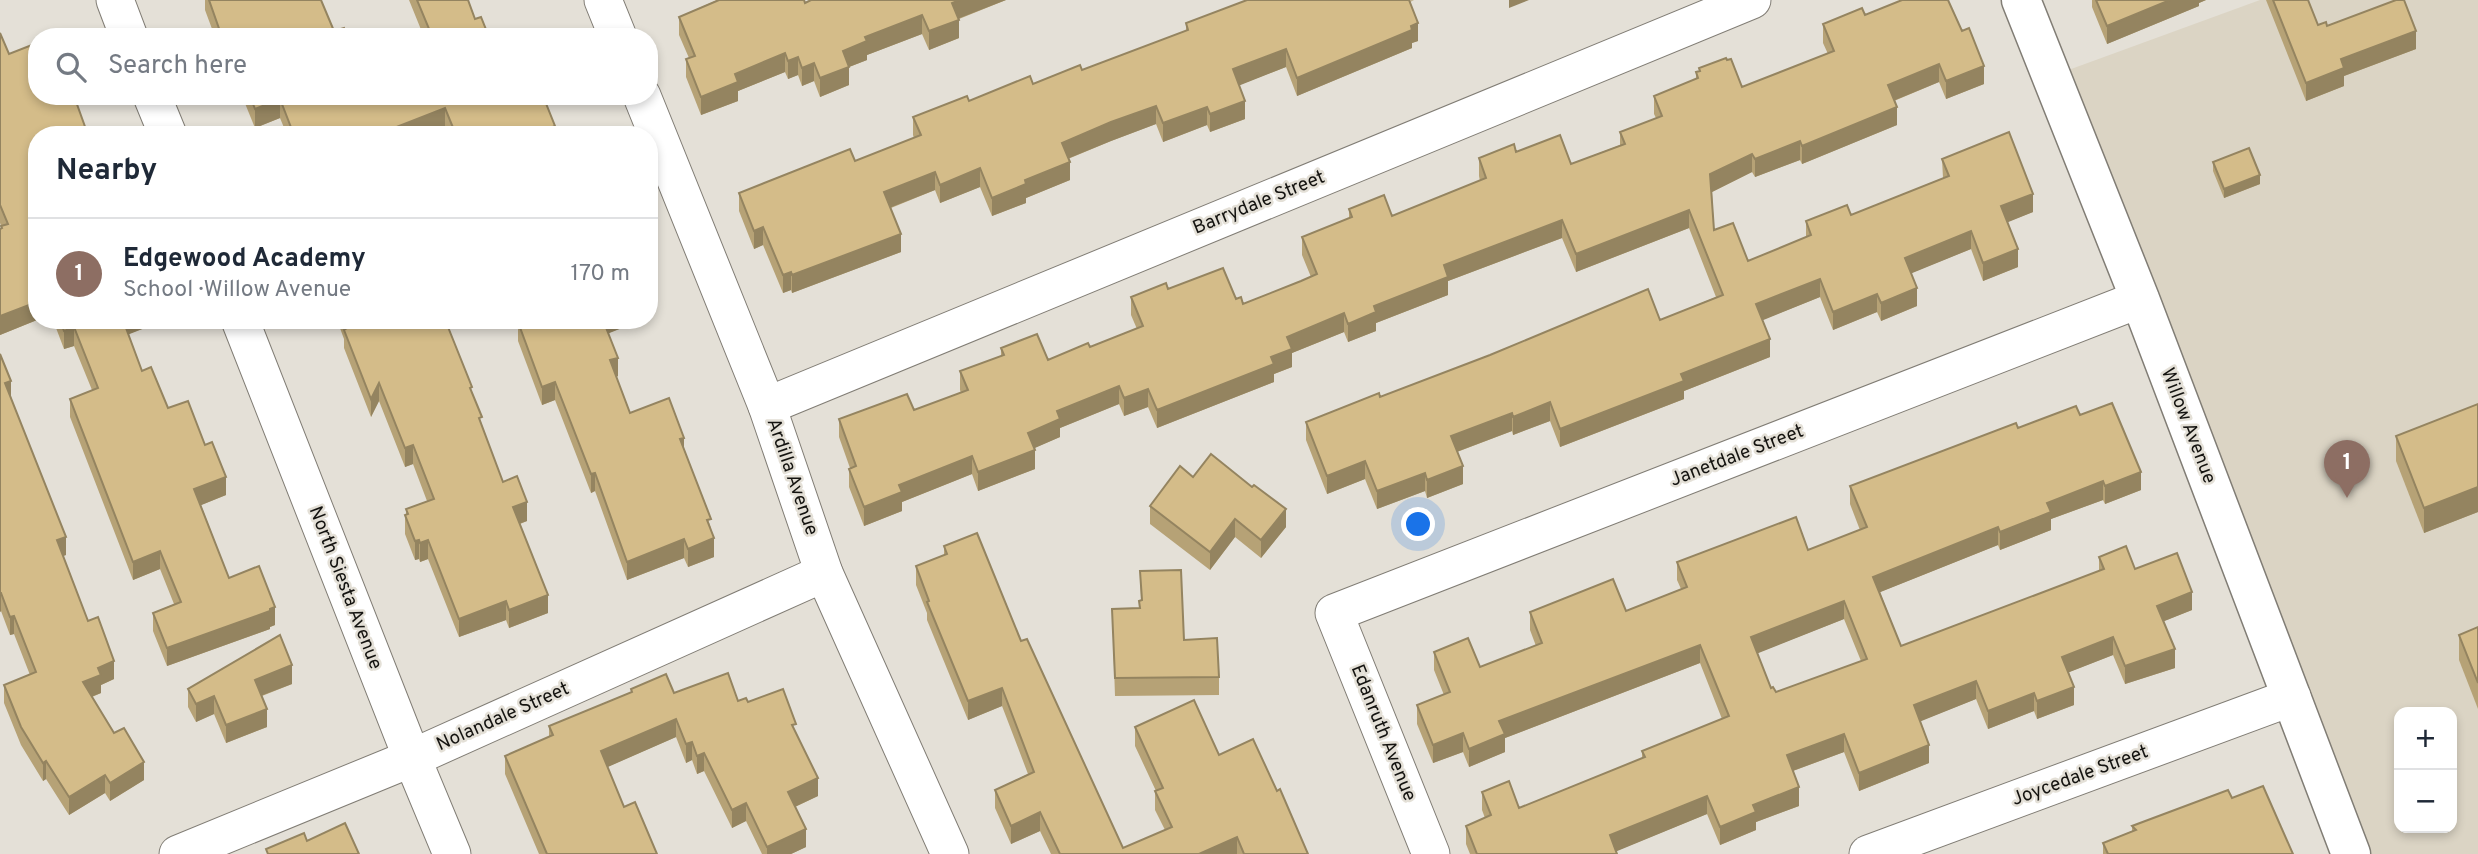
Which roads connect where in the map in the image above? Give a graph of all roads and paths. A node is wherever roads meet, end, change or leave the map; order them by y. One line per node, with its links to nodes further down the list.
1 (115, 0): 5 (street)
2 (603, 0): 6 (street)
3 (1752, 0): 14 (street, Barrydale Street)
4 (2021, 0): 12 (street, Willow Avenue)
5 (126, 28)
6 (614, 28)
7 (155, 105): 9 (street)
8 (646, 105): 10 (street, Ardilla Avenue)
9 (164, 126)
10 (654, 126)
11 (658, 136): 14 (street, Ardilla Avenue)
12 (2140, 299): 16 (street, Janetdale Street); 17 (street, Willow Avenue)
13 (244, 329): 18 (street, North Siesta Avenue)
14 (767, 405): 15 (street, Ardilla Avenue)
15 (824, 573): 18 (street, Nolandale Street); 21 (street, Ardilla Avenue)
16 (1334, 613): 22 (street, Edanruth Avenue)
17 (2292, 697): 23 (street, Joycedale Street); 24 (street, Willow Avenue)
18 (412, 758): 19 (street, Nolandale Street); 20 (street, North Siesta Avenue)
19 (178, 854)
20 (452, 854)
21 (950, 854)
22 (1432, 854)
23 (1868, 854)
24 (2351, 854)

